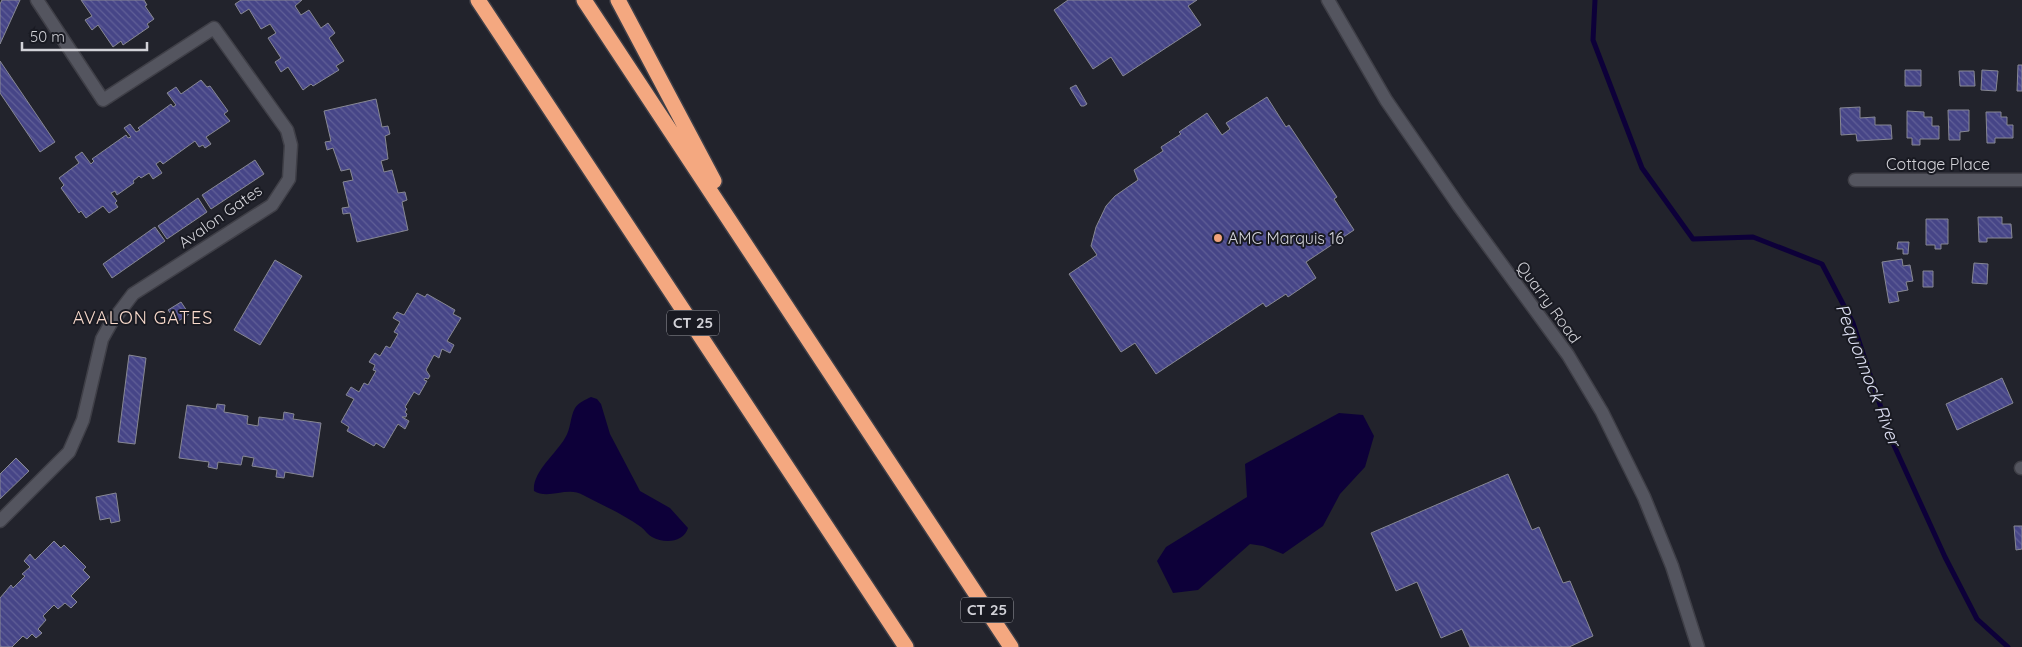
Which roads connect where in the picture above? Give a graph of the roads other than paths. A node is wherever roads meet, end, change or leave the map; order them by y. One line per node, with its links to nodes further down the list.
1 (37, 0): 9 (street, Avalon Gates)
2 (478, 0): 10 (highway, CT 25)
3 (584, 0): 8 (highway, CT 25)
4 (618, 0): 8 (highway)
5 (1328, 0): 12 (street, Quarry Road)
6 (1855, 180): 7 (street, Cottage Place)
7 (2022, 180)
8 (762, 270): 11 (highway, CT 25)
9 (0, 521)
10 (906, 647)
11 (1011, 647)
12 (1698, 647)

